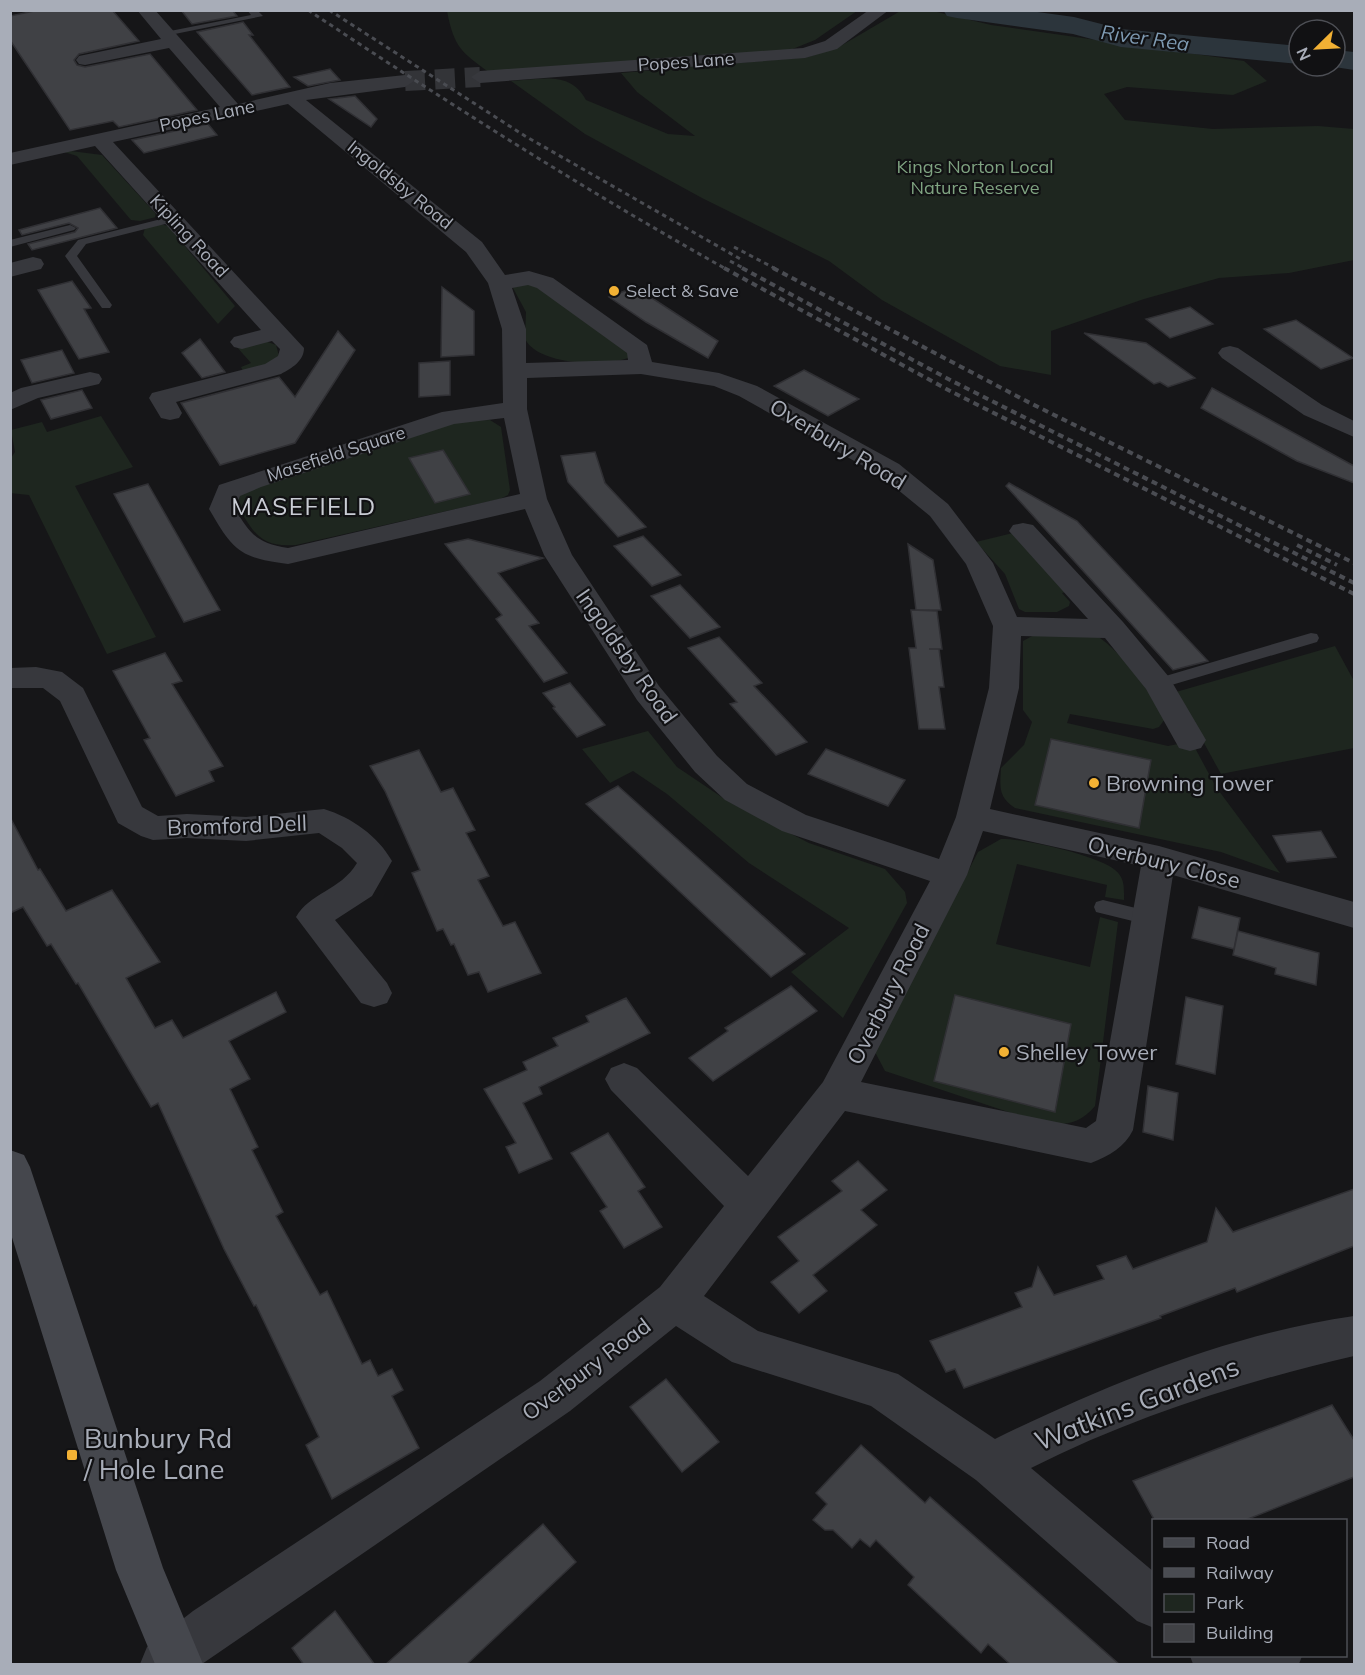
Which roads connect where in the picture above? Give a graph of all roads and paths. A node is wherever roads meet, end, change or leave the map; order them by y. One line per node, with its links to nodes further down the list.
1 (145, 10): 4 (street)
2 (251, 10): 4 (lane)
3 (881, 10): 6 (street, Popes Lane)
4 (170, 38): 5 (street); 9 (street)
5 (85, 60)
6 (480, 77)
7 (405, 81): 8 (street, Popes Lane)
8 (291, 98): 9 (street, Popes Lane); 17 (street, Ingoldsby Road)
9 (233, 111): 10 (street, Popes Lane)
10 (100, 140): 11 (street, Popes Lane); 12 (street, Kipling Road)
11 (10, 159)
12 (172, 219): 18 (lane); 19 (street, Kipling Road)
13 (70, 228): 14 (lane)
14 (10, 244)
15 (33, 264): 16 (street)
16 (10, 270)
17 (499, 283): 22 (street); 23 (street, Ingoldsby Road)
18 (106, 305)
19 (277, 333): 20 (street); 27 (street, Kipling Road)
20 (242, 342)
21 (1229, 353): 28 (street)
22 (642, 367): 23 (street, Overbury Road); 31 (street, Overbury Road)
23 (516, 371): 26 (street, Ingoldsby Road)
24 (90, 379): 25 (street)
25 (10, 403)
26 (515, 410): 29 (street, Ingoldsby Road); 29 (street, Masefield Square)
27 (170, 413)
28 (1354, 430)
29 (534, 499): 39 (street, Ingoldsby Road)
30 (1023, 531): 32 (street)
31 (1007, 626): 32 (street); 37 (street, Overbury Road)
32 (1113, 629): 35 (street)
33 (1311, 638): 35 (lane)
34 (10, 678): 43 (street, Bromford Dell)
35 (1158, 684): 36 (street)
36 (1190, 740)
37 (972, 817): 38 (street, Overbury Close); 39 (street, Overbury Road)
38 (1159, 858): 41 (street, Overbury Close); 42 (street)
39 (950, 874): 45 (street, Overbury Road)
40 (1103, 907): 42 (lane)
41 (1354, 915)
42 (1149, 918): 45 (street)
43 (374, 993)
44 (624, 1078): 47 (street)
45 (836, 1093): 47 (street, Overbury Road)
46 (10, 1167): 52 (main road)
47 (748, 1203): 48 (street, Overbury Road)
48 (675, 1301): 50 (street); 52 (street, Overbury Road)
49 (1354, 1336): 50 (street, Watkins Gardens)
50 (992, 1464): 51 (street)
51 (1152, 1602)
52 (173, 1661)

